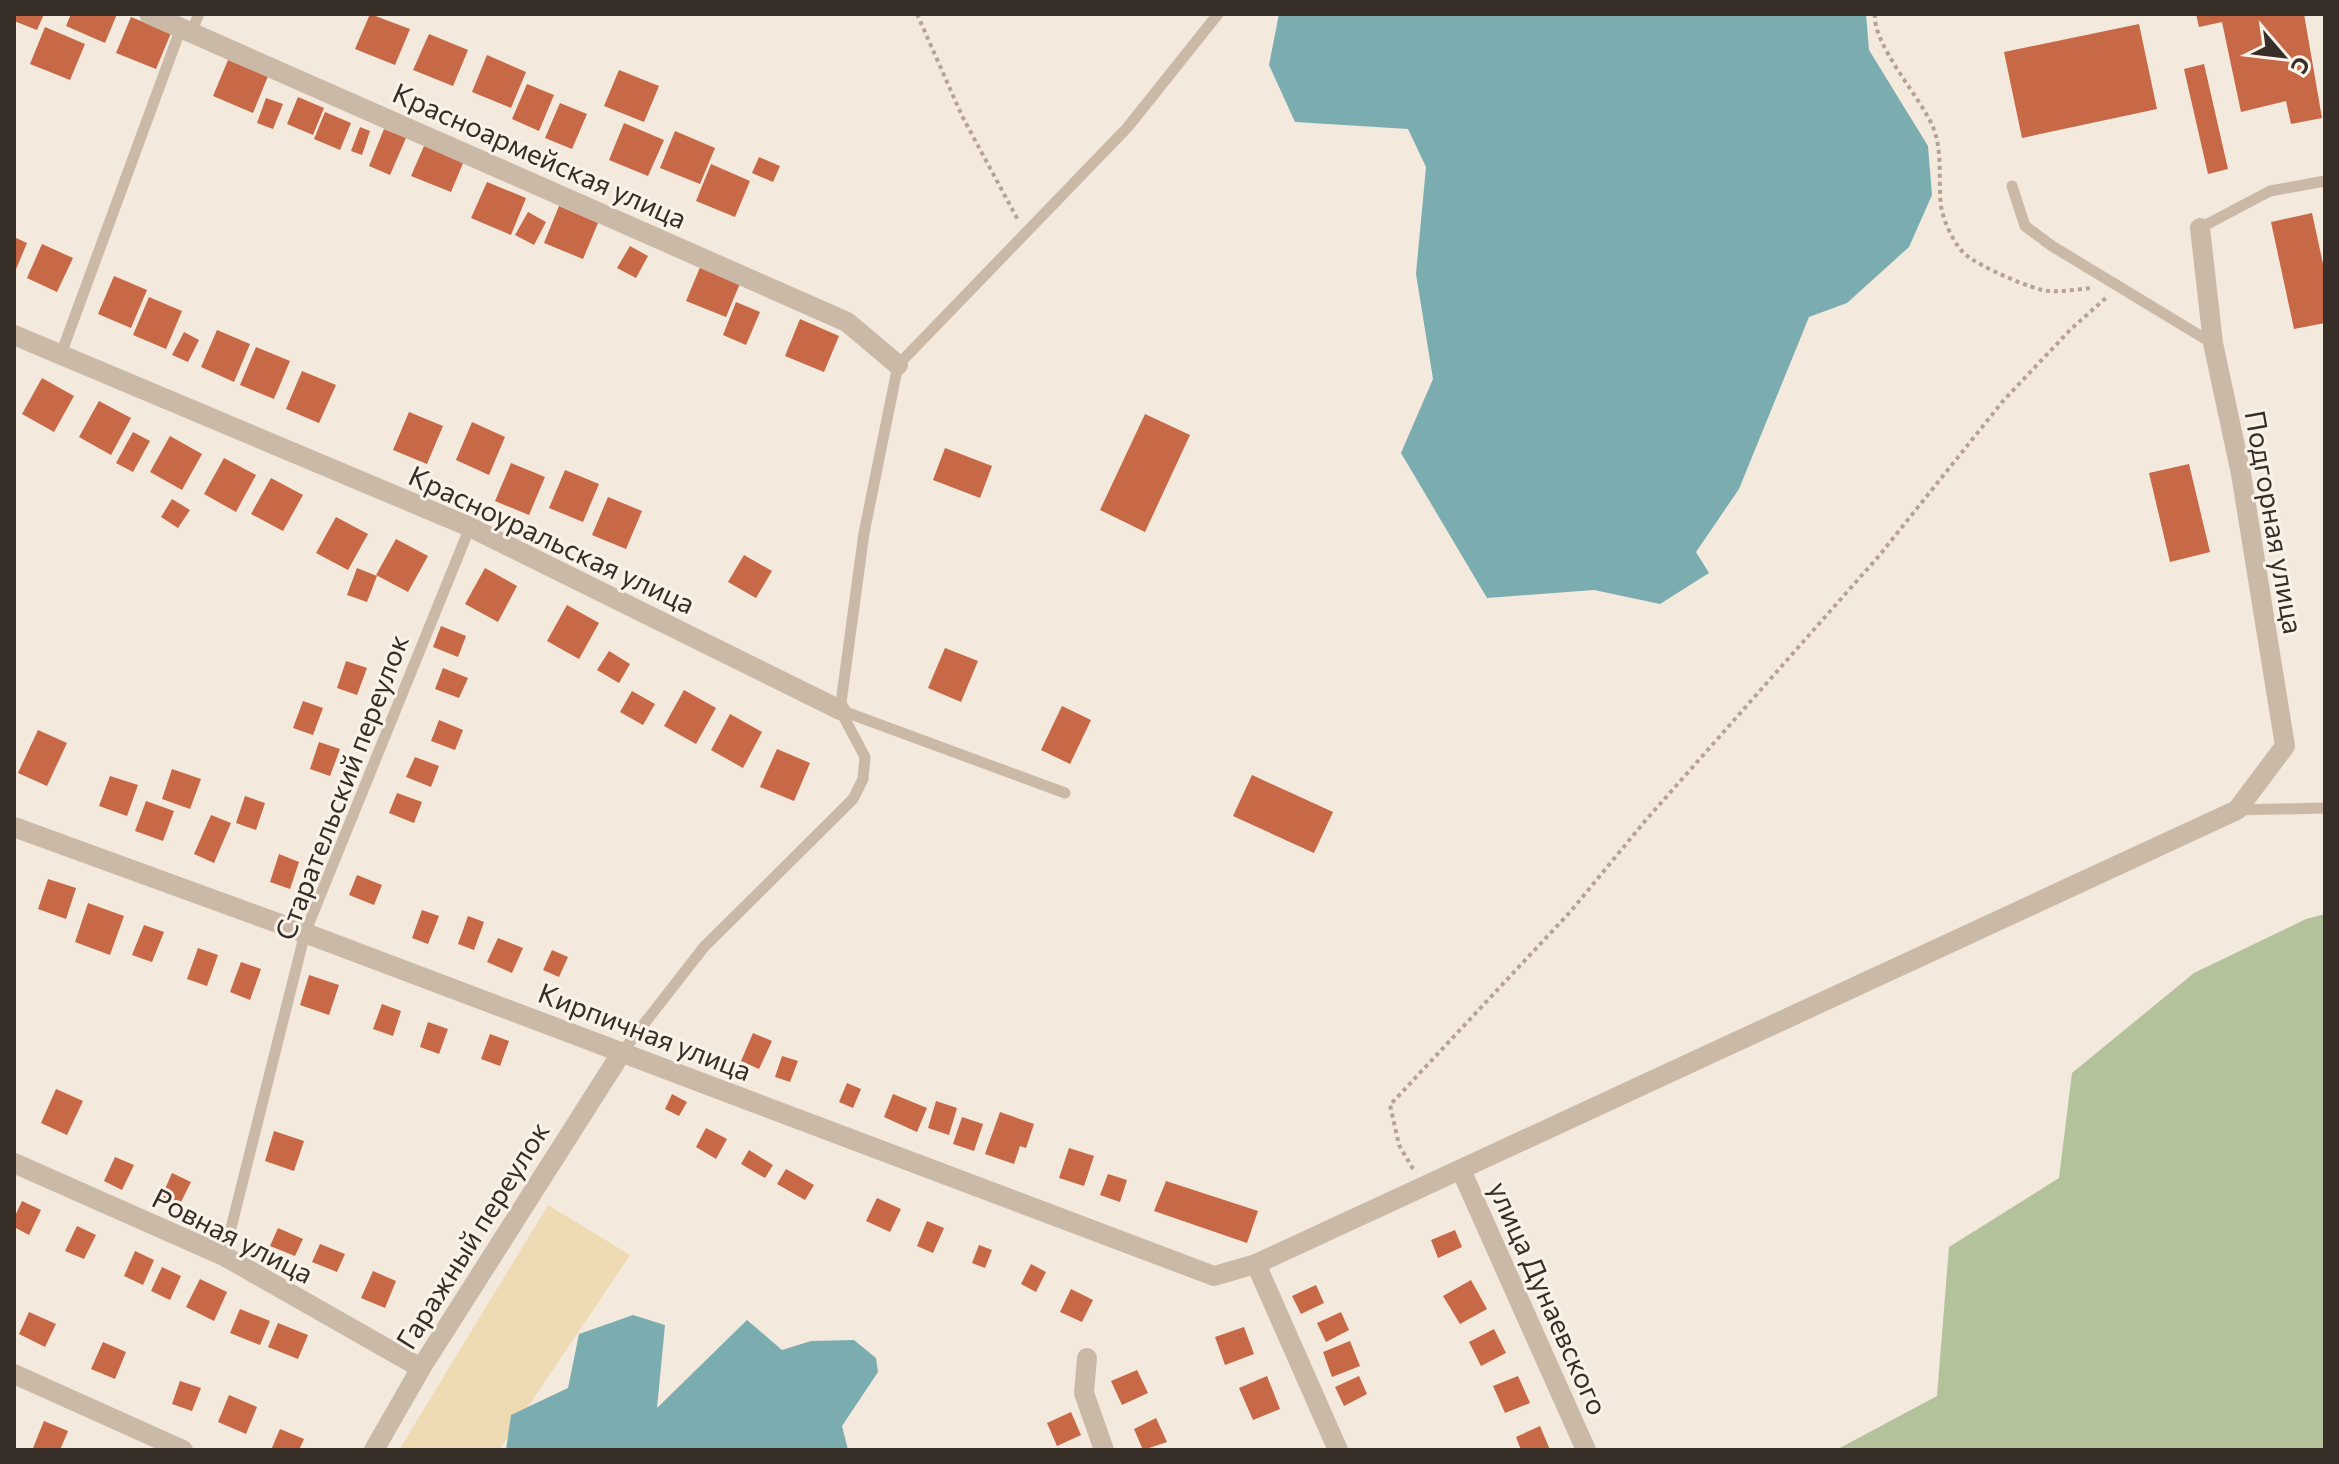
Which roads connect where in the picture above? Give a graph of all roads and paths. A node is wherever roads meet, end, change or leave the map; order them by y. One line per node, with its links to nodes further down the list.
1 (149, 14): 5 (street, Красноармейская улица)
2 (917, 14): 9 (path)
3 (1218, 14): 9 (lane)
4 (1875, 14): 10 (path)
5 (190, 25): 13 (lane); 14 (street, Красноармейская улица)
6 (2325, 181): 8 (lane)
7 (2012, 186): 10 (lane)
8 (2200, 228): 12 (street, Подгорная улица)
9 (1025, 233): 14 (lane)
10 (2119, 286): 12 (lane); 25 (path)
11 (14, 335): 13 (street, Красноуральская улица)
12 (2213, 343): 19 (street, Подгорная улица)
13 (61, 354): 15 (street, Красноуральская улица)
14 (898, 365): 16 (lane)
15 (470, 527): 16 (street, Красноуральская улица); 21 (lane, Старательский переулок)
16 (840, 710): 17 (lane, Красноуральская улица); 22 (lane)
17 (1065, 793)
18 (2325, 808): 19 (lane)
19 (2237, 810): 24 (street, Кирпичная улица)
20 (14, 827): 21 (street, Кирпичная улица)
21 (305, 933): 22 (street, Кирпичная улица); 26 (lane, Старательский переулок)
22 (622, 1052): 27 (street, Кирпичная улица); 29 (street, Гаражный переулок)
23 (14, 1163): 26 (street, Ровная улица)
24 (1461, 1170): 25 (street, Кирпичная улица); 35 (street, улица Дунаевского)
25 (1423, 1187): 27 (street, Кирпичная улица)
26 (224, 1256): 29 (street, Ровная улица)
27 (1256, 1264): 34 (street)
28 (1087, 1358): 33 (street)
29 (421, 1368): 32 (street, Гаражный переулок)
30 (14, 1374): 31 (street)
31 (183, 1450)
32 (374, 1450)
33 (1104, 1450)
34 (1338, 1450)
35 (1586, 1450)

